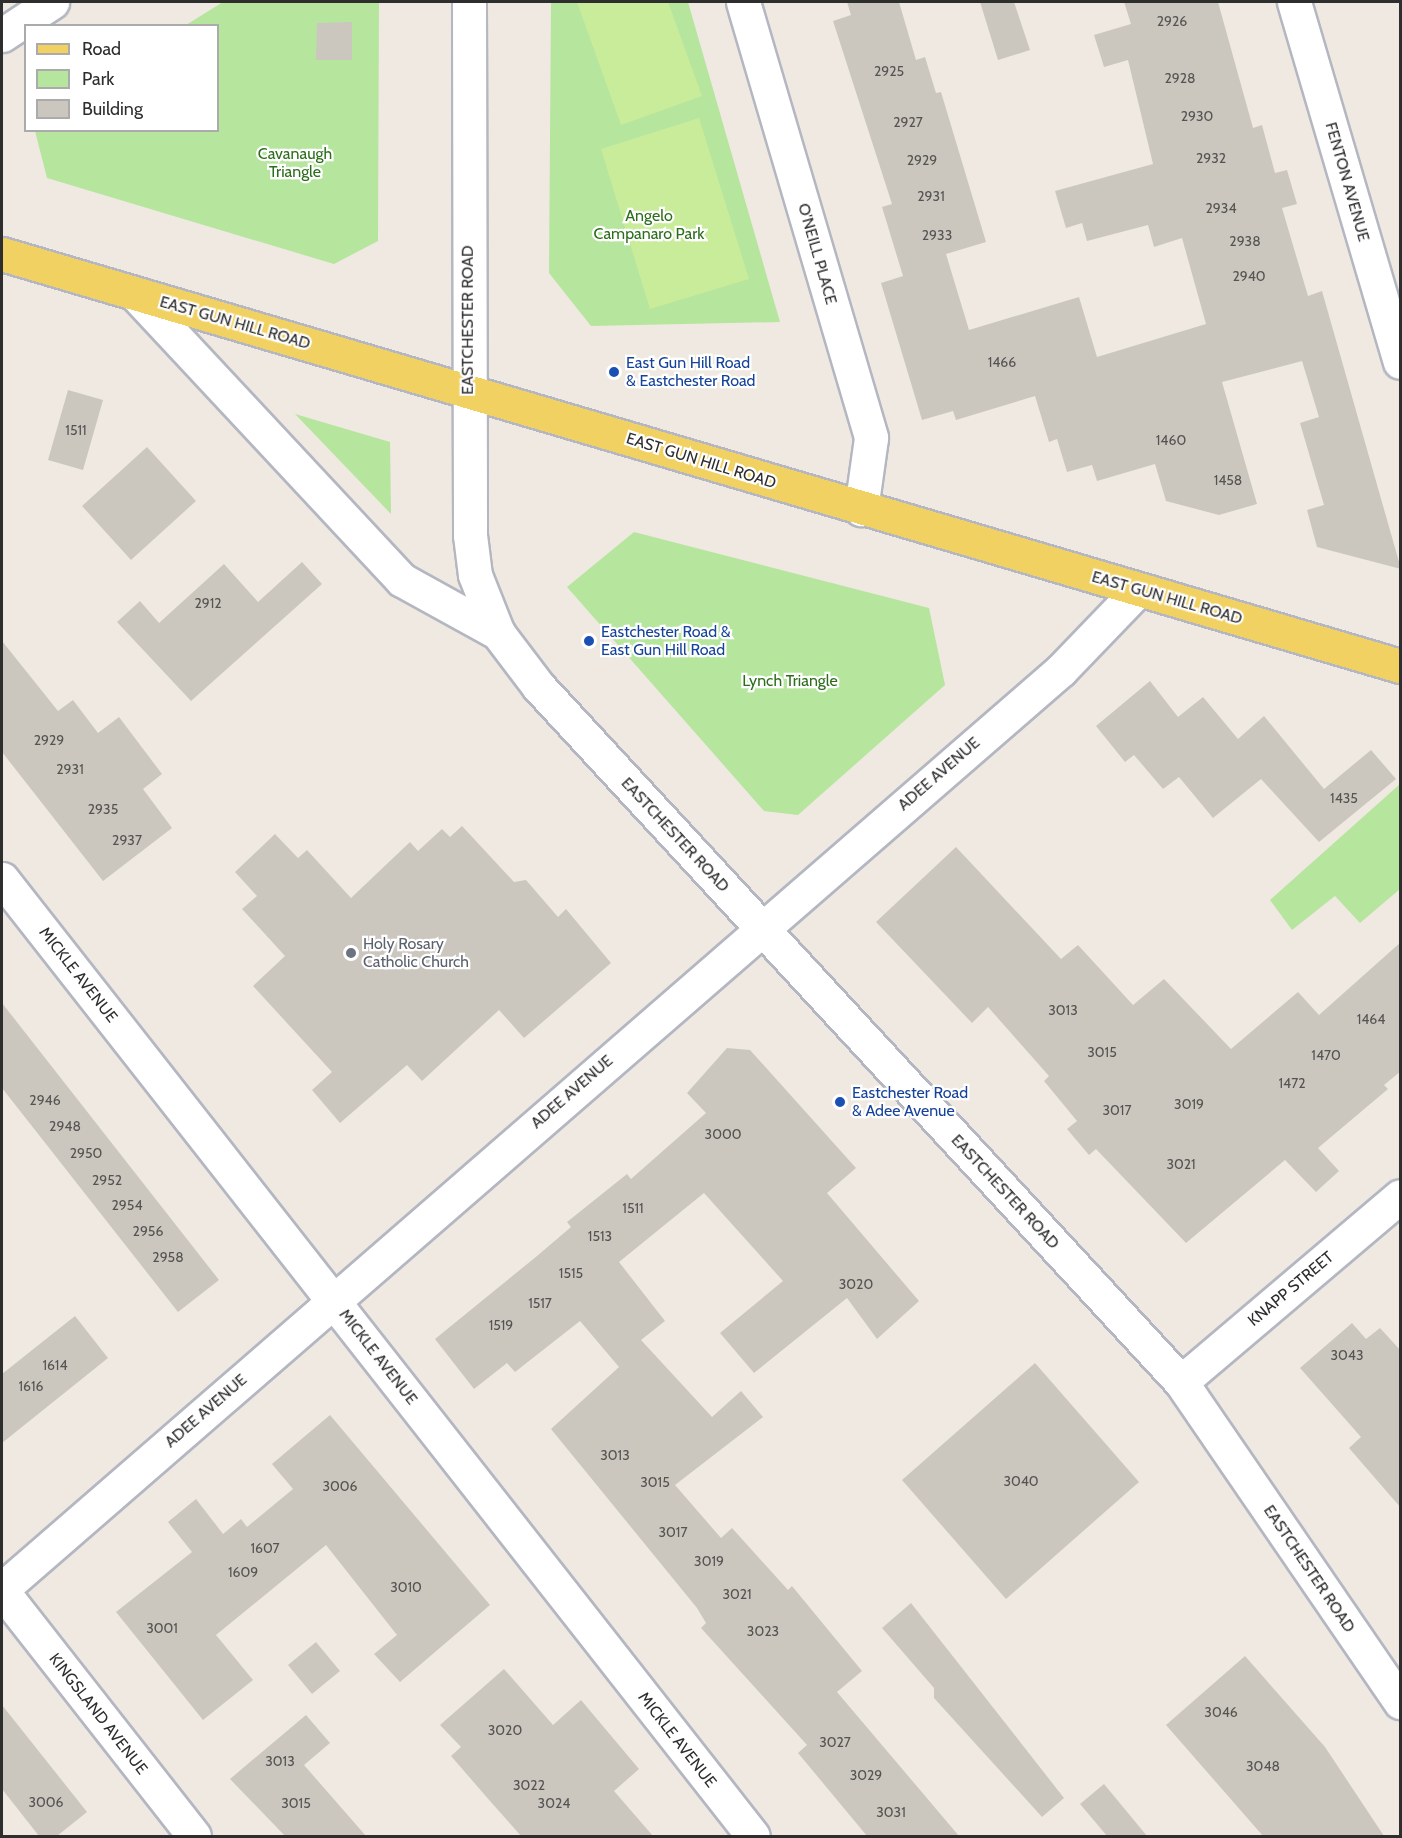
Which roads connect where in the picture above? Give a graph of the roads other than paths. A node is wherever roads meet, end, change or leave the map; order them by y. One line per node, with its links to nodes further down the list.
1 (52, 2): 5 (street)
2 (469, 2): 9 (street, EASTCHESTER ROAD)
3 (743, 2): 10 (street, O'NEILL PLACE)
4 (1294, 2): 8 (street, FENTON AVENUE)
5 (2, 35)
6 (2, 254): 7 (main road, EAST GUN HILL ROAD)
7 (137, 296): 9 (main road, EAST GUN HILL ROAD); 12 (street, EASTCHESTER ROAD)
8 (1401, 362)
9 (467, 389): 10 (main road, EAST GUN HILL ROAD); 12 (street, EASTCHESTER ROAD)
10 (861, 509): 11 (main road, EAST GUN HILL ROAD)
11 (1138, 590): 13 (main road, EAST GUN HILL ROAD); 15 (street, ADEE AVENUE)
12 (498, 633): 15 (street, EASTCHESTER ROAD)
13 (1401, 666)
14 (2, 879): 17 (street, MICKLE AVENUE)
15 (760, 928): 17 (street, ADEE AVENUE); 18 (street, EASTCHESTER ROAD)
16 (1401, 1196): 18 (street, KNAPP STREET)
17 (333, 1300): 19 (street, ADEE AVENUE); 22 (street, MICKLE AVENUE)
18 (1181, 1382): 20 (street, EASTCHESTER ROAD)
19 (2, 1590): 21 (street, KINGSLAND AVENUE)
20 (1401, 1702)
21 (194, 1836)
22 (753, 1836)

